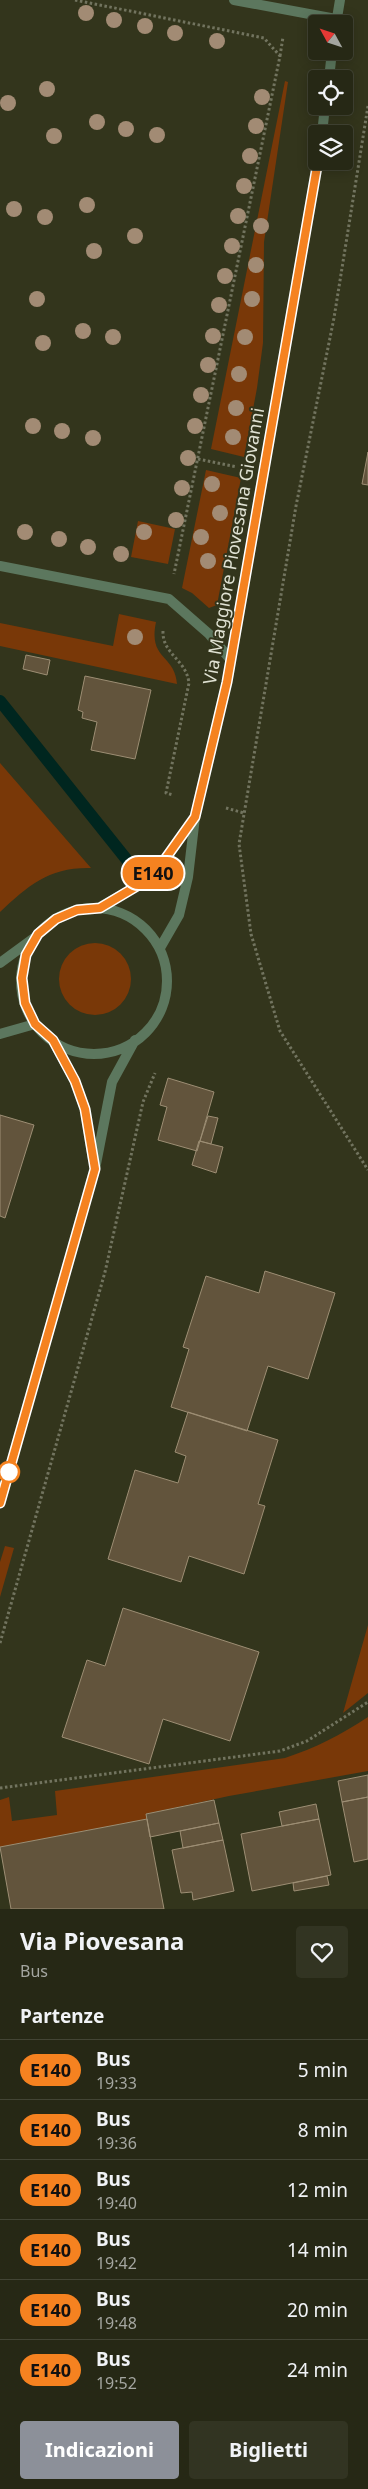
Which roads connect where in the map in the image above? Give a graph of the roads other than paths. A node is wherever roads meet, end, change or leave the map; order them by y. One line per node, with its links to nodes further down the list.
1 (234, 0): 4 (street)
2 (340, 0): 3 (street)
3 (337, 15)
4 (308, 16)
5 (316, 170): 7 (street, Via Maggiore Piovesana Giovanni)
6 (0, 566): 7 (street)
7 (230, 659): 8 (street, Via Maggiore Piovesana Giovanni)
8 (195, 817): 9 (street, Via Maggiore Piovesana Giovanni); 11 (street, Via Maggiore Piovesana Giovanni)
9 (100, 908): 10 (street); 11 (street)
10 (38, 934): 12 (street); 13 (street)
11 (160, 948): 16 (street)
12 (0, 963)
13 (35, 1024): 14 (street); 15 (street)
14 (0, 1034)
15 (53, 1040): 16 (street); 17 (street)
16 (135, 1040): 17 (street)
17 (95, 1169): 18 (street)
18 (0, 1503)

